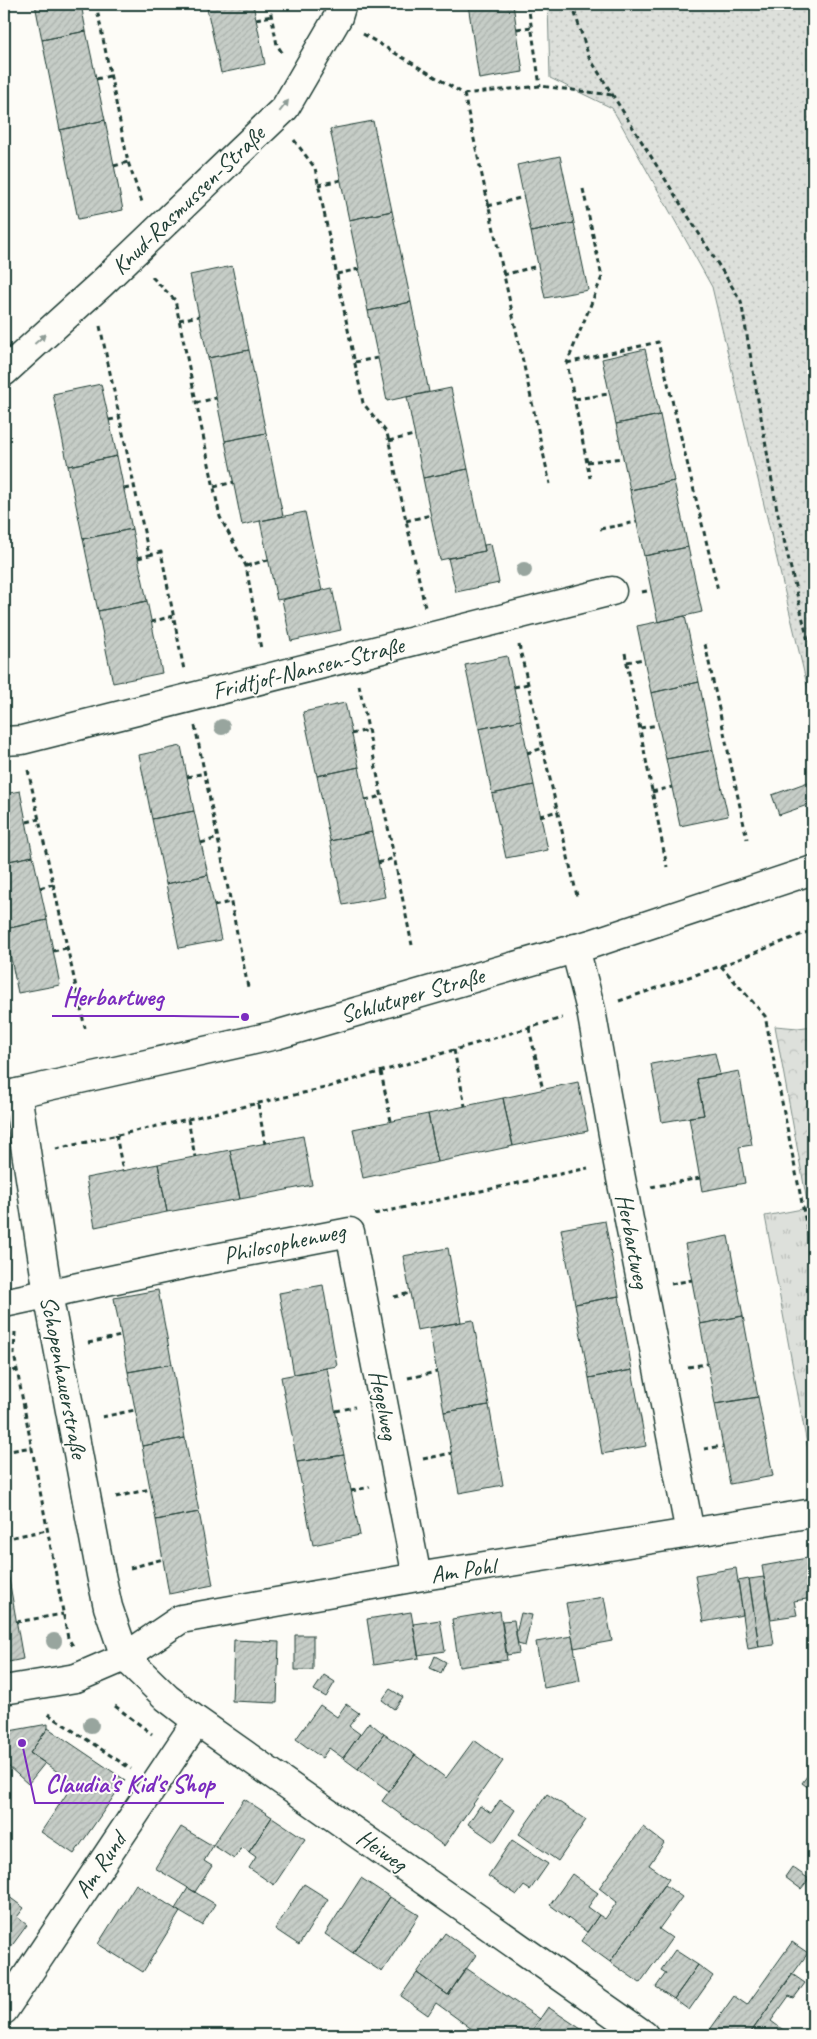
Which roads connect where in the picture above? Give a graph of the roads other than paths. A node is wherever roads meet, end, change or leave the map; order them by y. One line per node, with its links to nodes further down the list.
1 (342, 4): 2 (street, Knud-Rasmussen-Straße, one-way to 1)
2 (4, 372)
3 (612, 590): 4 (street, Fridtjof-Nansen-Straße)
4 (4, 741)
5 (813, 870): 6 (street, Schlutuper Straße)
6 (575, 948): 7 (street, Schlutuper Straße); 12 (street, Herbartweg)
7 (10, 1095): 9 (street, Schopenhauerstraße)
8 (350, 1232): 9 (street, Philosophenweg); 13 (street, Hegelweg)
9 (48, 1294): 10 (street, Philosophenweg); 14 (street, Schopenhauerstraße)
10 (4, 1304)
11 (813, 1513): 12 (street, Am Pohl)
12 (690, 1533): 13 (street, Am Pohl)
13 (417, 1577): 14 (street, Am Pohl)
14 (125, 1657): 15 (street, Am Pohl); 16 (street, Heiweg)
15 (4, 1690)
16 (197, 1721): 17 (street, Am Rund); 18 (street, Heiweg)
17 (4, 2010)
18 (644, 2035)

